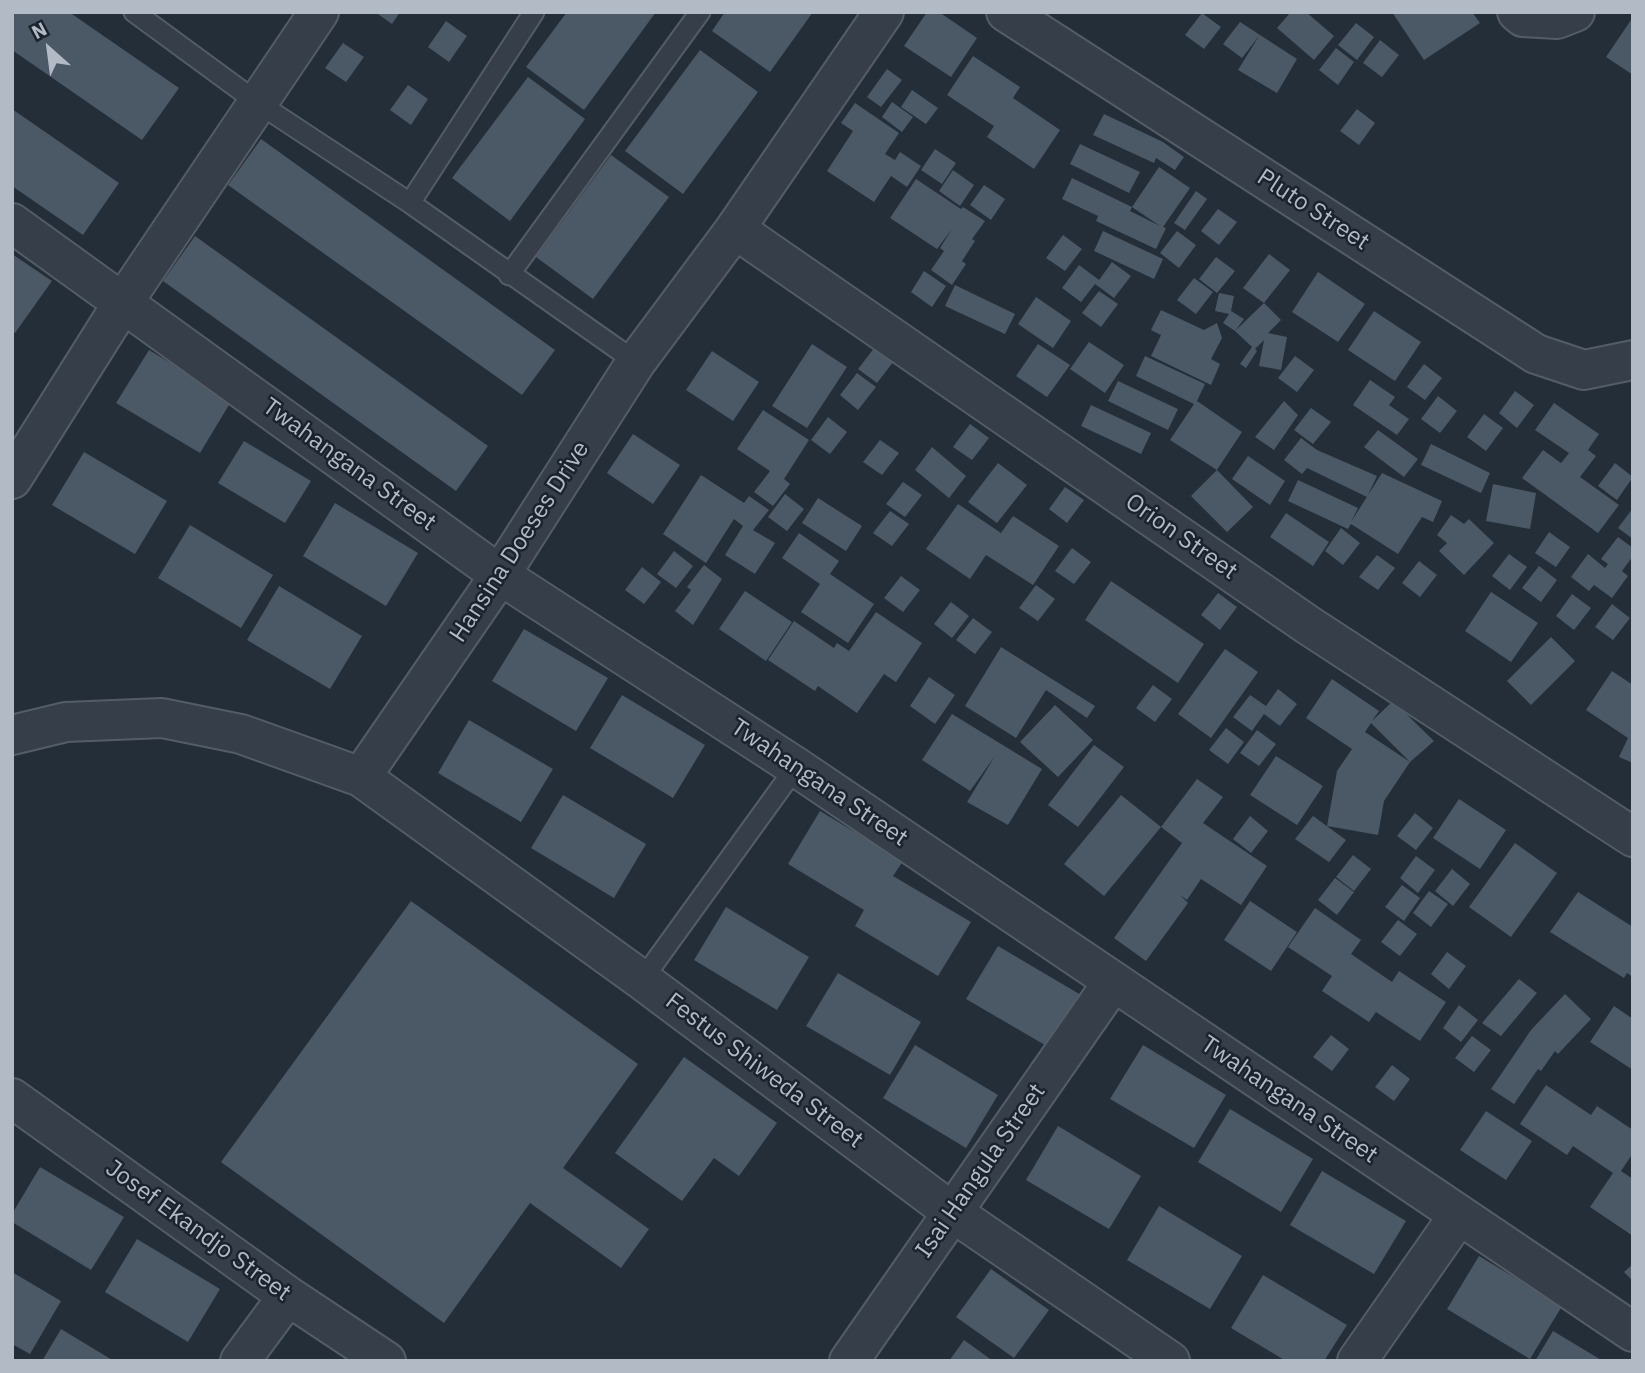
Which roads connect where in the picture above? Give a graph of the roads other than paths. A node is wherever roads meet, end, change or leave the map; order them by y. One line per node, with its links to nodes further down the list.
1 (134, 12): 9 (lane)
2 (319, 12): 9 (street)
3 (534, 12): 10 (lane)
4 (700, 12): 13 (lane)
5 (884, 12): 12 (street, Hansina Doeses Drive)
6 (1006, 12): 15 (street, Pluto Street)
7 (1517, 12): 8 (street)
8 (1575, 12)
9 (258, 103): 10 (lane); 14 (street)
10 (411, 203): 13 (lane)
11 (12, 223): 14 (street, Twahangana Street)
12 (735, 229): 16 (street, Hansina Doeses Drive); 22 (street, Orion Street)
13 (509, 275): 16 (lane)
14 (124, 301): 17 (street); 18 (street, Twahangana Street)
15 (1633, 360)
16 (636, 362): 18 (street, Hansina Doeses Drive)
17 (12, 479)
18 (500, 575): 20 (street, Twahangana Street); 21 (street, Hansina Doeses Drive)
19 (12, 736): 21 (street)
20 (796, 767): 23 (lane); 24 (street, Twahangana Street)
21 (361, 777): 23 (street, Festus Shiweda Street)
22 (1633, 837)
23 (642, 980): 26 (street, Festus Shiweda Street)
24 (1112, 982): 26 (street, Isai Hangula Street); 27 (street, Twahangana Street)
25 (13, 1099): 28 (street, Josef Ekandjo Street)
26 (953, 1212): 32 (street, Isai Hangula Street); 33 (street, Festus Shiweda Street)
27 (1459, 1215): 29 (street, Twahangana Street); 34 (street)
28 (288, 1296): 30 (street); 31 (street, Josef Ekandjo Street)
29 (1633, 1332)
30 (240, 1361)
31 (386, 1361)
32 (849, 1361)
33 (1170, 1361)
34 (1357, 1361)

